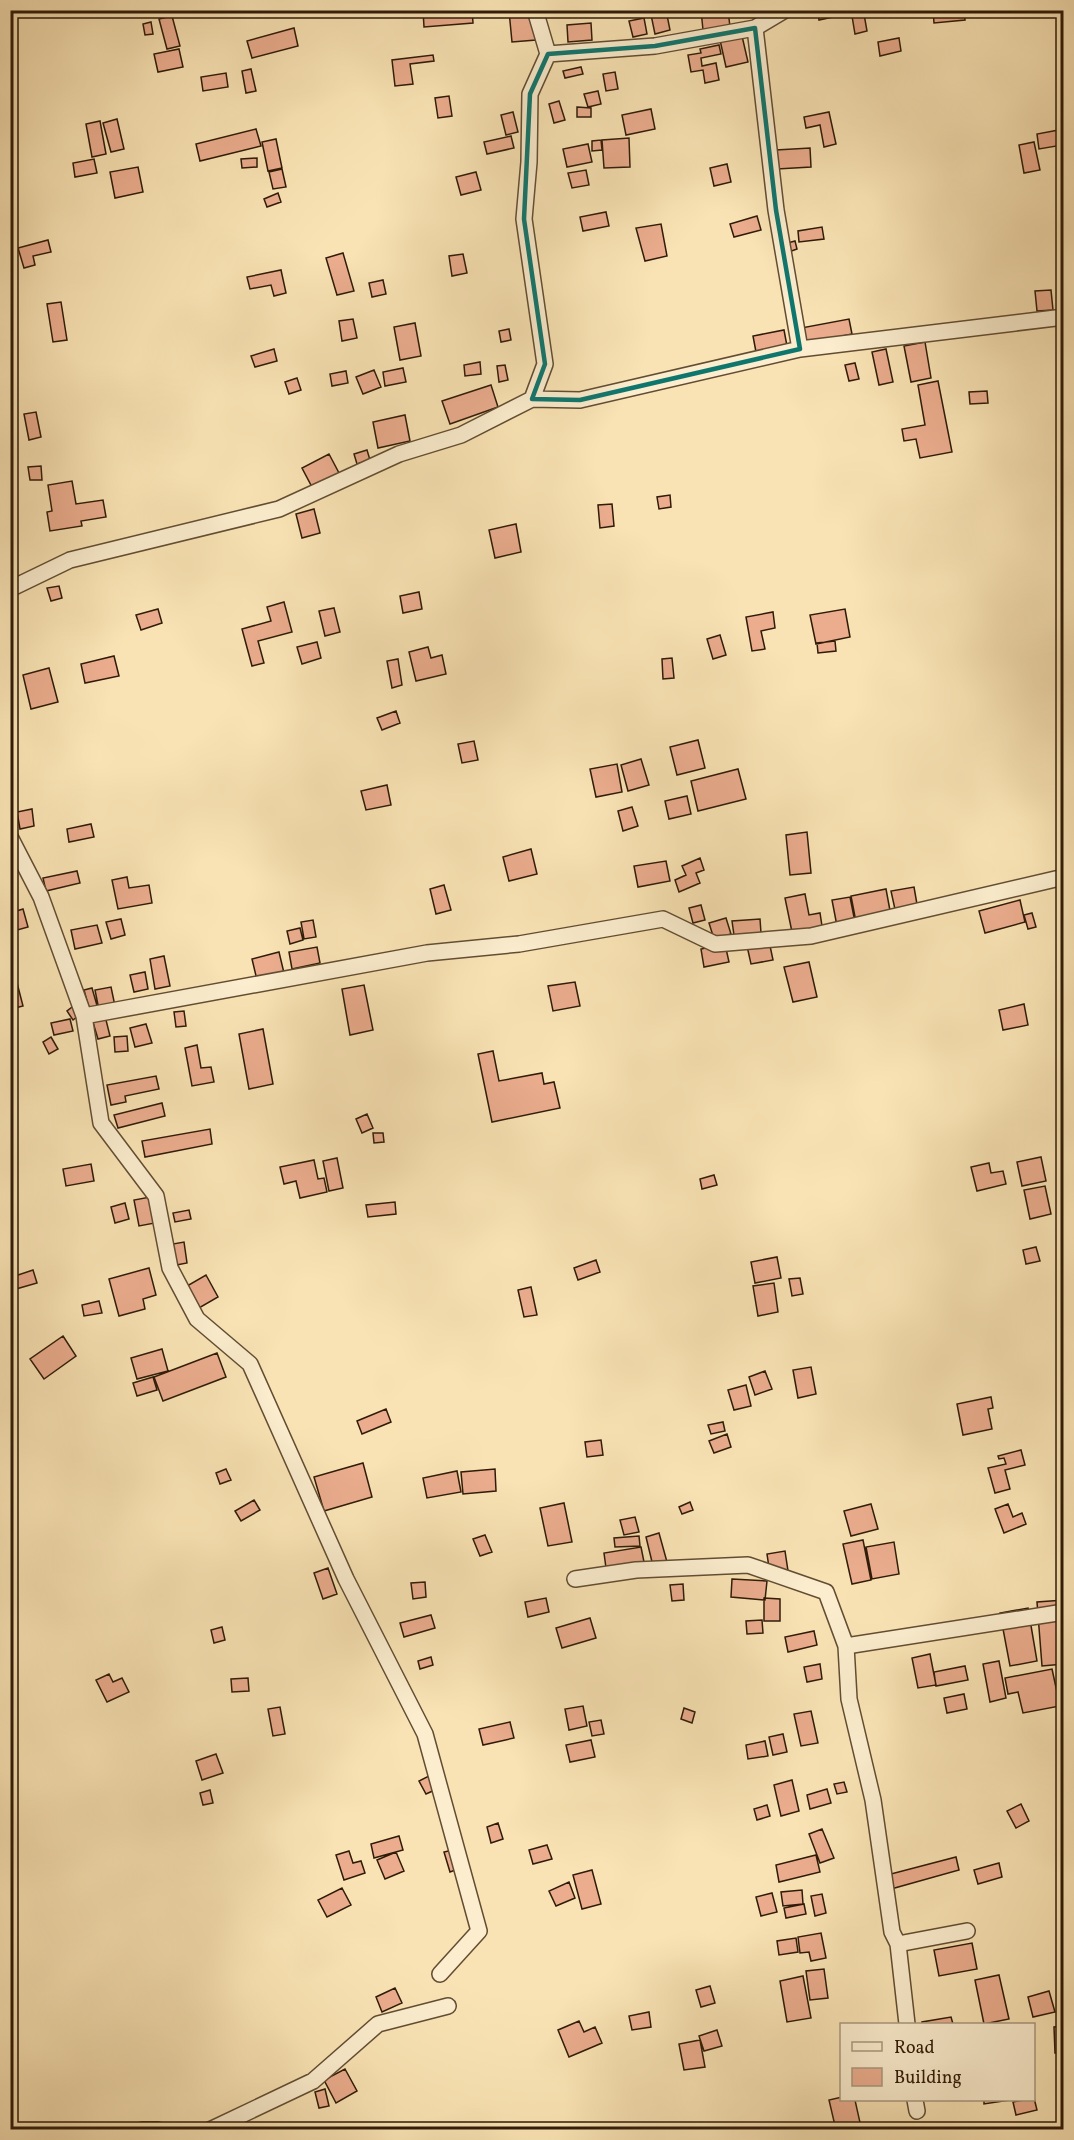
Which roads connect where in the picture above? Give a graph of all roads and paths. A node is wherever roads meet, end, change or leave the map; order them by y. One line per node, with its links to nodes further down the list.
1 (535, 10): 4 (street)
2 (785, 10): 3 (street)
3 (754, 28): 4 (street); 6 (street)
4 (548, 54): 7 (street)
5 (1064, 317): 6 (street)
6 (800, 349): 7 (street)
7 (532, 399): 8 (street)
8 (10, 589)
9 (10, 837): 11 (street)
10 (1064, 877): 11 (street)
11 (84, 1016): 17 (street)
12 (575, 1579): 14 (street)
13 (1064, 1612): 14 (street)
14 (846, 1646): 16 (street)
15 (967, 1931): 16 (street)
16 (898, 1944): 19 (street)
17 (440, 1974)
18 (448, 2006): 22 (street)
19 (907, 2023)
20 (142, 2130): 21 (street)
21 (158, 2130)
22 (210, 2130)

